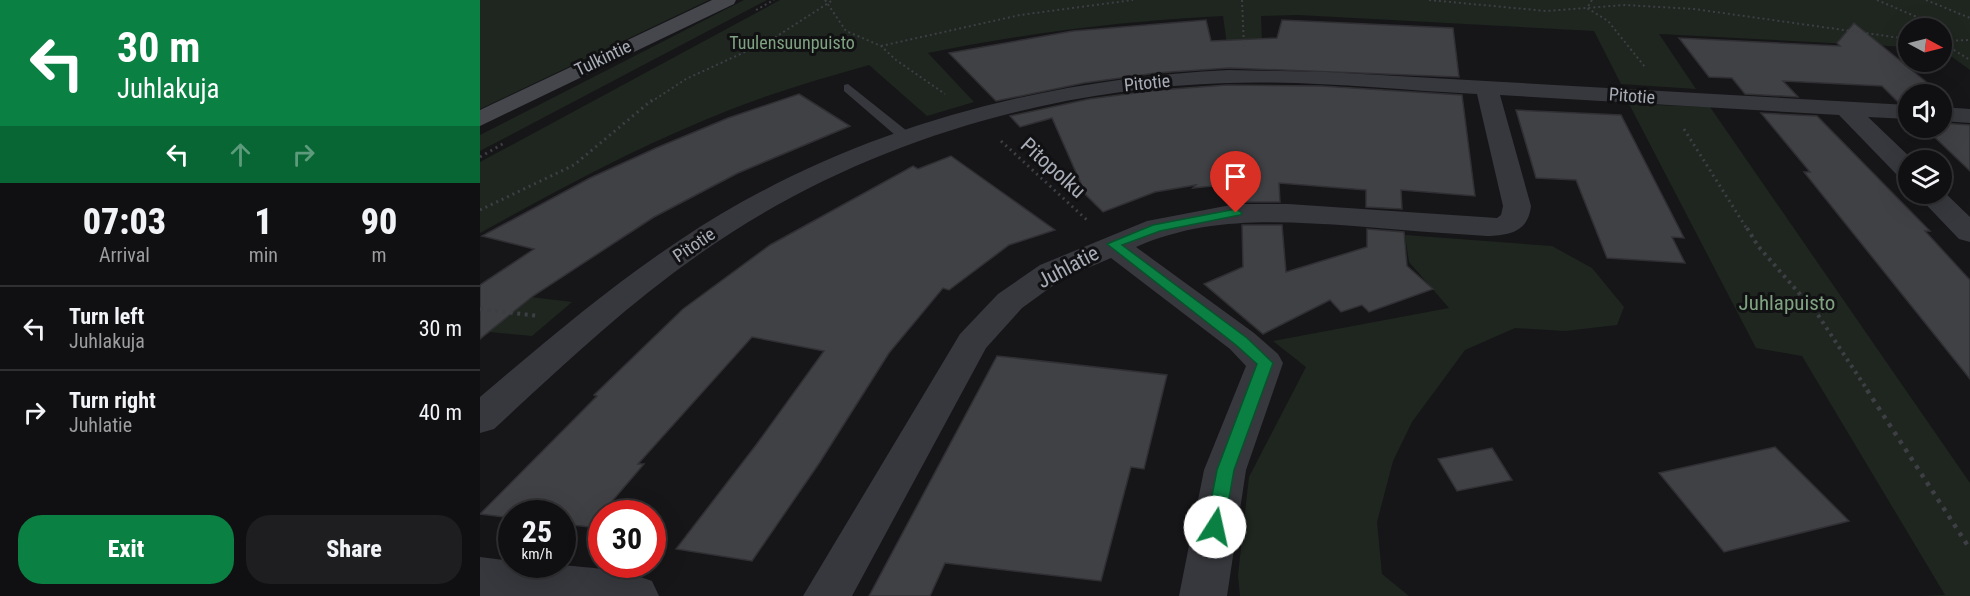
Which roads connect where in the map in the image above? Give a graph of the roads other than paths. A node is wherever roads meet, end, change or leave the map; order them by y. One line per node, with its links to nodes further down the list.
1 (727, 0): 8 (main road, Tulkintie)
2 (1487, 87): 4 (street, Pitotie); 9 (street, Pitotie); 13 (street, Juhlatie)
3 (848, 88): 9 (lane)
4 (1846, 109): 5 (street, Pitotie); 10 (street)
5 (1898, 112)
6 (1952, 115): 7 (street)
7 (1970, 116)
8 (480, 119)
9 (907, 138): 14 (street, Pitotie)
10 (1898, 161)
11 (1940, 204): 12 (street)
12 (1970, 233)
13 (1113, 244): 17 (street, Juhlatie); 18 (street)
14 (480, 420)
15 (480, 578): 16 (street)
16 (635, 596)
17 (827, 596)
18 (1203, 596)

